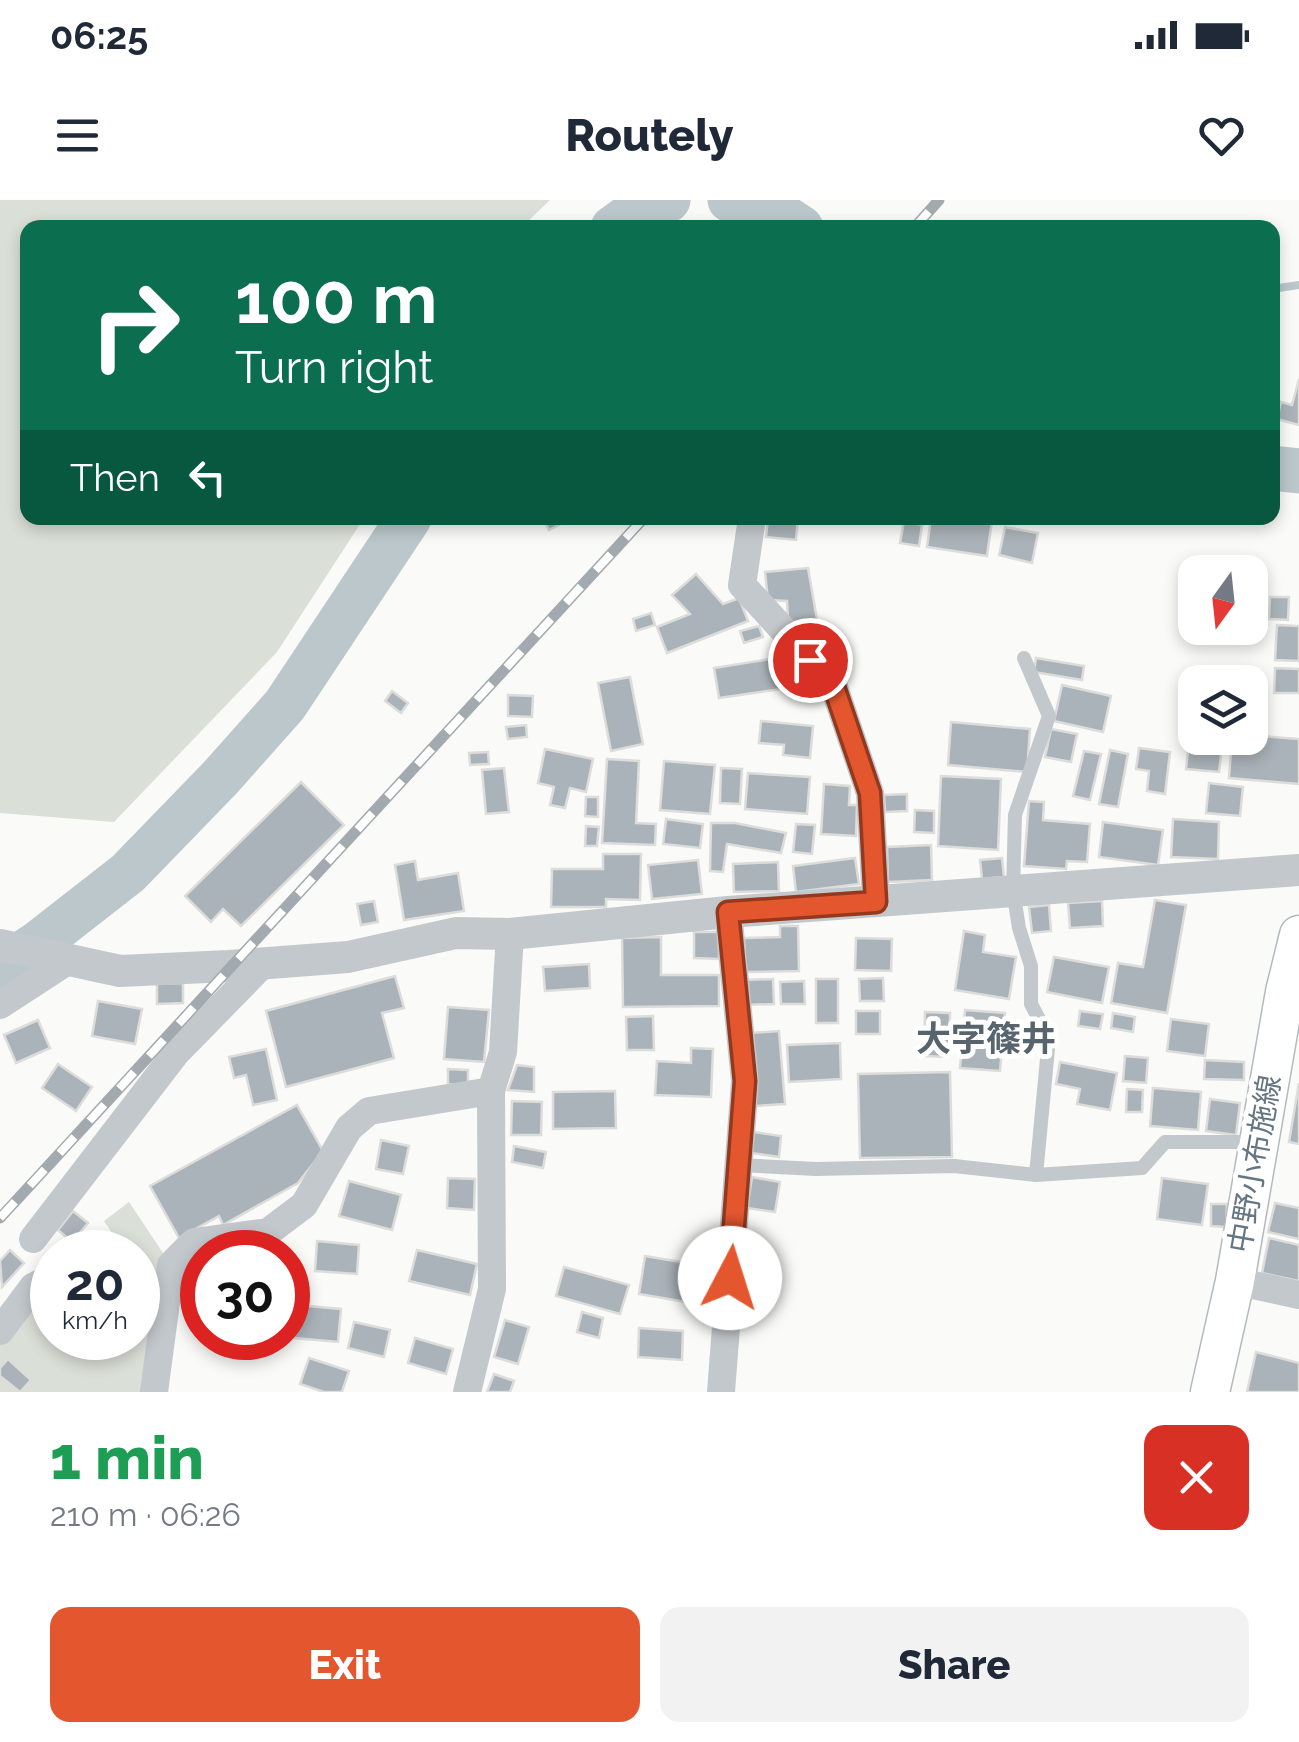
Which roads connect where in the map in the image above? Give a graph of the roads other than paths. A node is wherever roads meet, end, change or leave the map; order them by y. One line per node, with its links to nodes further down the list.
1 (751, 525): 5 (street)
2 (1024, 658): 4 (lane)
3 (1299, 870): 4 (street)
4 (1013, 890): 5 (street); 16 (lane)
5 (876, 902): 6 (street)
6 (728, 912): 7 (street); 15 (street)
7 (510, 934): 11 (street); 13 (street)
8 (1299, 935): 14 (main road, 中野小布施線)
9 (0, 945): 10 (street)
10 (66, 962): 11 (street); 12 (street)
11 (264, 963): 17 (street)
12 (0, 1005)
13 (491, 1091): 22 (street); 25 (street)
14 (1259, 1142): 16 (lane); 18 (main road, 中野小布施線)
15 (740, 1165): 16 (lane); 26 (street)
16 (1036, 1175)
17 (40, 1230)
18 (1235, 1281): 20 (street); 27 (main road, 中野小布施線)
19 (30, 1291): 23 (street)
20 (1299, 1295)
21 (160, 1299): 22 (street)
22 (166, 1300): 24 (street)
23 (0, 1332)
24 (154, 1392)
25 (467, 1392)
26 (721, 1392)
27 (1210, 1392)

